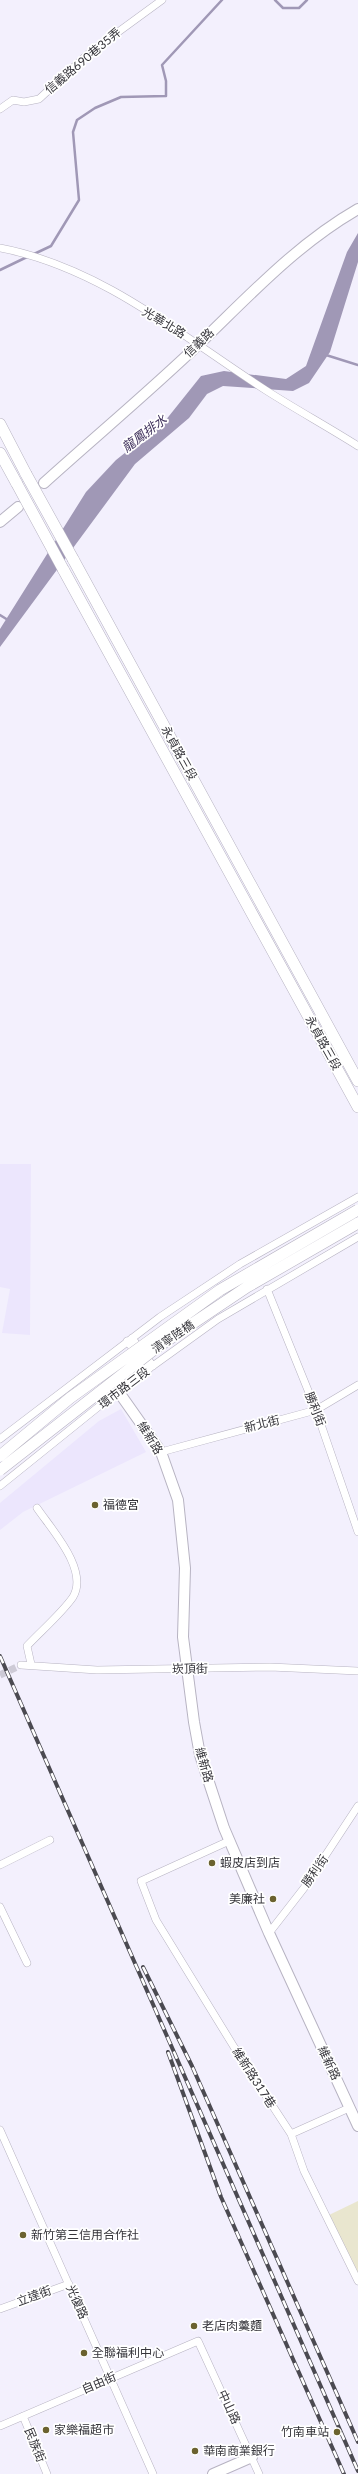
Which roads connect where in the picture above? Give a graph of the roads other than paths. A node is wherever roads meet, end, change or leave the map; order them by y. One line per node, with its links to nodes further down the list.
1 (162, 0): 2 (street, 信義路690巷35弄)
2 (0, 109)
3 (358, 209): 5 (street, 信義路)
4 (0, 248): 5 (street, 光華北路)
5 (199, 344): 7 (street, 光華北路); 9 (street, 信義路)
6 (0, 424): 12 (main road, 永貞路三段, bridge)
7 (358, 446)
8 (0, 453): 13 (main road, 永貞路三段, bridge)
9 (44, 483)
10 (18, 507): 11 (street)
11 (0, 522)
12 (358, 1081)
13 (358, 1107)
14 (358, 1198): 19 (street)
15 (358, 1210): 26 (main road, 清寧陸橋, bridge)
16 (358, 1223): 27 (main road, 清寧陸橋, bridge)
17 (358, 1237): 18 (street, 環市路三段)
18 (267, 1289): 20 (street, 環市路三段); 23 (street, 勝利街)
19 (130, 1339): 20 (street); 24 (street)
20 (151, 1367): 22 (street, 環市路三段)
21 (358, 1385): 23 (street, 新北街)
22 (118, 1391): 25 (street, 維新路); 28 (street, 環市路三段)
23 (316, 1410): 25 (street, 新北街); 30 (street, 勝利街)
24 (0, 1439)
25 (161, 1452): 33 (street, 維新路)
26 (0, 1456)
27 (0, 1470)
28 (0, 1486)
29 (37, 1508): 31 (street)
30 (358, 1532)
31 (31, 1664): 32 (street, 崁頂街); 33 (street, 崁頂街)
32 (21, 1665)
33 (187, 1669): 34 (street, 崁頂街); 37 (street, 維新路)
34 (358, 1672)
35 (358, 1806): 40 (street, 勝利街)
36 (50, 1840): 38 (street)
37 (229, 1841): 40 (street, 維新路); 45 (street, 維新路317巷)
38 (0, 1865)
39 (0, 1907): 41 (street)
40 (268, 1932): 42 (street, 維新路)
41 (27, 1963)
42 (349, 2108): 43 (street, 維新路); 45 (street)
43 (358, 2126)
44 (0, 2130): 47 (street, 光復路)
45 (291, 2134): 46 (street, 維新路317巷)
46 (358, 2281)
47 (68, 2284): 48 (street, 立達街); 50 (street, 光復路)
48 (0, 2309)
49 (198, 2341): 50 (street, 自由街); 53 (street, 中山路)
50 (111, 2378): 51 (street, 自由街); 55 (street, 光復路)
51 (23, 2416): 52 (street, 自由街); 54 (street, 民族街)
52 (0, 2426)
53 (252, 2457): 56 (street); 57 (street, 中山路)
54 (47, 2474)
55 (153, 2474)
56 (213, 2474)
57 (259, 2474)

